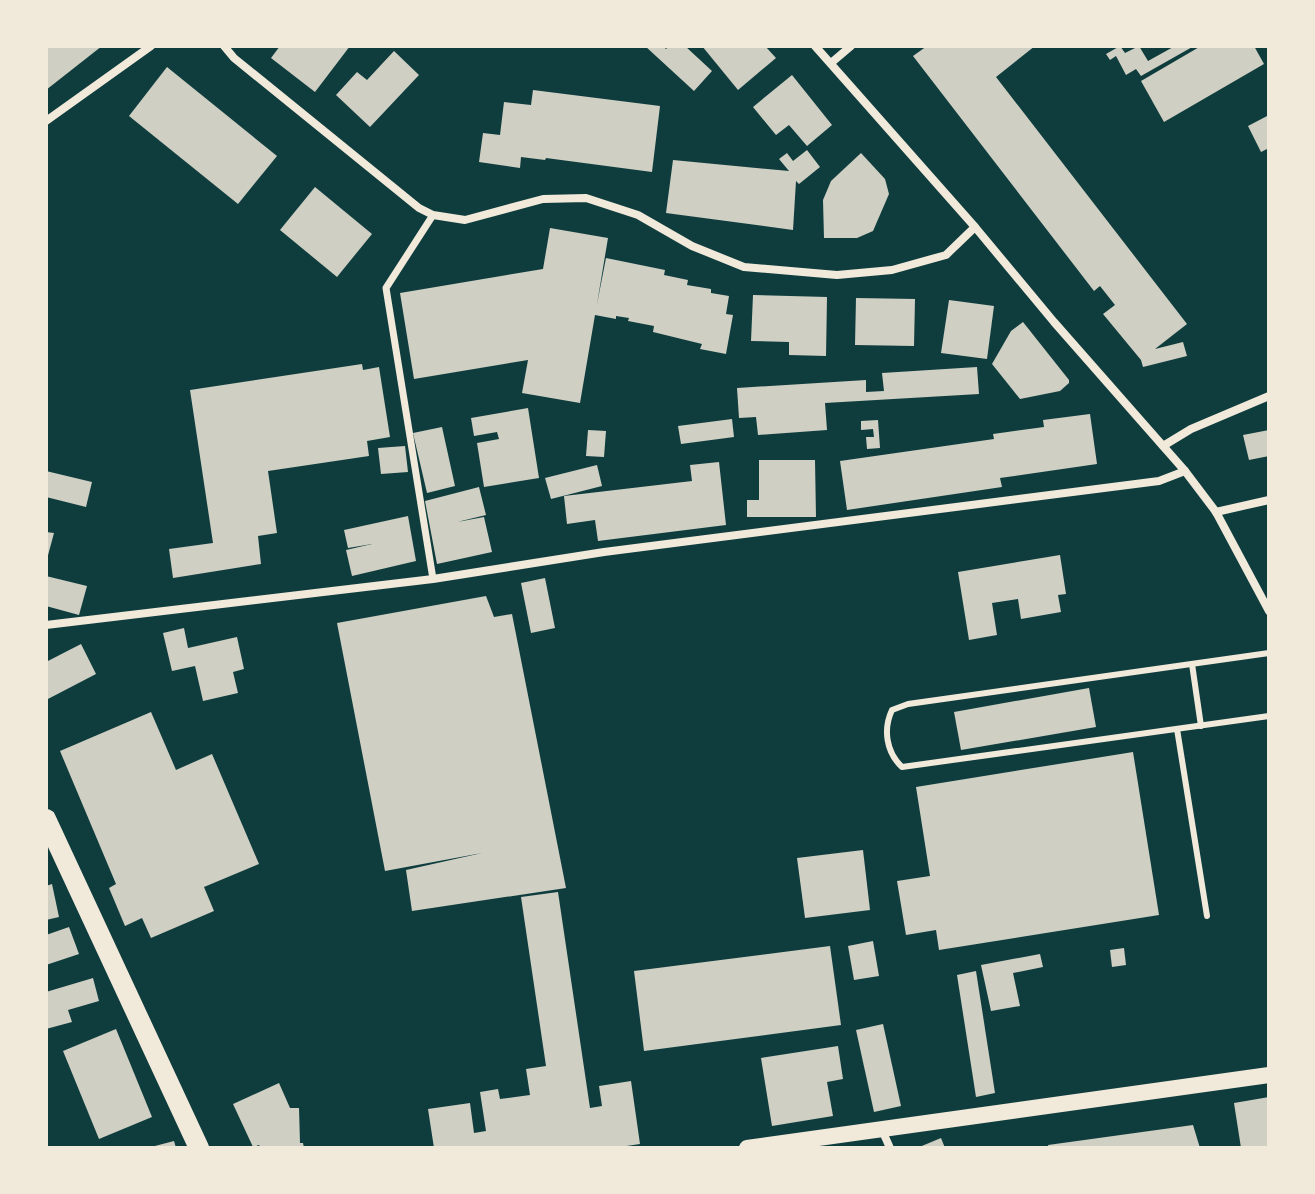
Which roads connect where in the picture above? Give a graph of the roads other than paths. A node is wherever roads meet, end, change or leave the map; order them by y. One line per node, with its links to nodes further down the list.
1 (151, 46): 6 (street)
2 (224, 46): 7 (street)
3 (815, 46): 5 (street)
4 (851, 46): 5 (street)
5 (831, 63): 8 (street)
6 (46, 121)
7 (433, 215): 8 (street); 14 (street)
8 (975, 227): 10 (street)
9 (1269, 396): 10 (street)
10 (1163, 446): 11 (street)
11 (1185, 471): 13 (street); 14 (street)
12 (1269, 500): 13 (street)
13 (1216, 512): 15 (street)
14 (433, 579): 16 (street)
15 (1269, 611)
16 (46, 625)
17 (1269, 653): 18 (lane)
18 (1192, 664): 20 (lane); 21 (lane)
19 (1269, 716): 20 (lane)
20 (1201, 726): 21 (lane)
21 (1177, 729): 23 (lane)
22 (46, 819): 26 (main road)
23 (1207, 916)
24 (1269, 1075): 25 (main road)
25 (882, 1129): 27 (main road); 28 (street)
26 (199, 1148)
27 (747, 1148)
28 (890, 1148)

